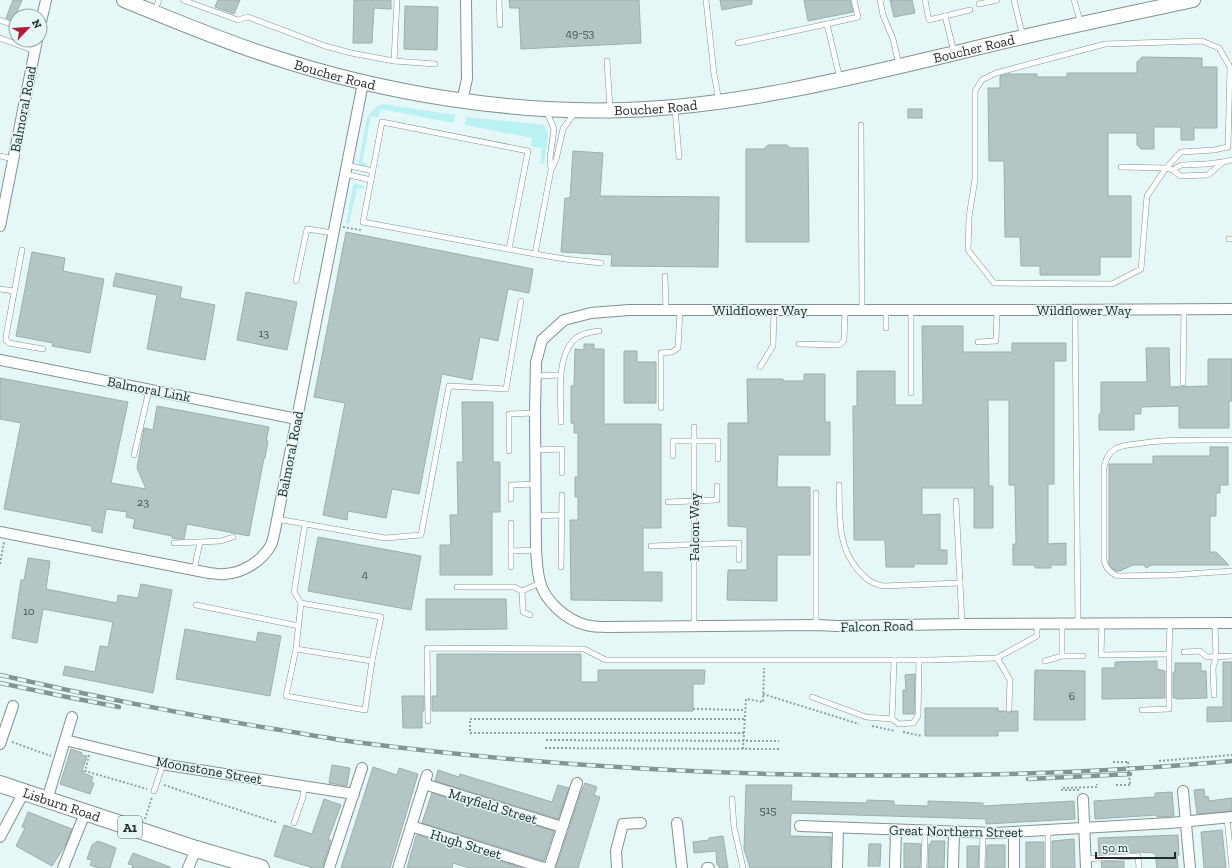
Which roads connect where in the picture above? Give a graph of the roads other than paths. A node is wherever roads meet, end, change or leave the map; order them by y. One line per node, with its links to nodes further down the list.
1 (124, 0): 15 (street, Boucher Road)
2 (183, 0): 27 (lane)
3 (397, 0): 27 (lane)
4 (466, 0): 33 (street)
5 (499, 0): 18 (lane)
6 (706, 0): 34 (lane)
7 (854, 0): 19 (lane)
8 (880, 0): 30 (lane)
9 (925, 0): 17 (lane)
10 (997, 0): 14 (lane)
11 (1014, 0): 22 (lane)
12 (1074, 0): 20 (lane)
13 (1193, 0): 20 (street, Boucher Road)
14 (979, 4)
15 (156, 6): 32 (street, Boucher Road)
16 (970, 10): 17 (lane)
17 (945, 16): 26 (lane)
18 (500, 24)
19 (827, 24): 23 (lane); 31 (lane)
20 (1081, 25): 22 (street, Boucher Road)
21 (0, 38): 25 (lane)
22 (1023, 38): 26 (street, Boucher Road)
23 (738, 43)
24 (36, 48): 25 (street, Balmoral Road)
25 (35, 52): 43 (street, Balmoral Road)
26 (954, 53): 30 (street, Boucher Road)
27 (394, 61): 29 (lane)
28 (607, 61): 38 (lane)
29 (435, 64)
30 (900, 66): 31 (street, Boucher Road)
31 (840, 80): 34 (street, Boucher Road)
32 (363, 82): 33 (street, Boucher Road); 48 (street, Balmoral Road)
33 (462, 100): 36 (street, Boucher Road)
34 (719, 102): 35 (street, Boucher Road)
35 (675, 107): 38 (street, Boucher Road); 42 (lane)
36 (545, 109): 37 (street, Boucher Road); 49 (lane)
37 (577, 110): 38 (street, Boucher Road); 49 (lane)
38 (610, 110)
39 (861, 125): 70 (lane)
40 (1230, 147): 47 (lane); 47 (lane)
41 (0, 156): 43 (lane)
42 (679, 157)
43 (13, 159): 53 (street, Balmoral Road)
44 (1232, 160): 45 (lane)
45 (1223, 162): 50 (lane); 50 (lane)
46 (1121, 167): 47 (lane)
47 (1166, 168): 50 (lane)
48 (345, 169): 51 (lane); 52 (lane); 54 (street, Balmoral Road)
49 (551, 170): 57 (lane)
50 (1173, 170)
51 (373, 171): 52 (lane); 55 (lane)
52 (371, 180): 55 (lane)
53 (0, 226)
54 (333, 233): 60 (lane); 89 (street, Balmoral Road)
55 (509, 249): 57 (lane)
56 (22, 250): 62 (lane)
57 (535, 254): 58 (lane)
58 (601, 263)
59 (665, 276): 66 (lane)
60 (296, 281)
61 (0, 288): 62 (lane)
62 (14, 291): 79 (lane)
63 (521, 301): 113 (lane)
64 (1184, 309): 65 (street, Wildflower Way); 74 (street, Wildflower Way); 84 (lane)
65 (1232, 309)
66 (666, 310): 67 (street, Wildflower Way); 83 (street, Wildflower Way)
67 (680, 310): 68 (street, Wildflower Way); 87 (lane)
68 (774, 310): 69 (street, Wildflower Way); 81 (lane)
69 (845, 310): 70 (street, Wildflower Way); 78 (lane)
70 (862, 310): 71 (street, Wildflower Way)
71 (886, 310): 72 (street, Wildflower Way); 75 (lane)
72 (911, 310): 73 (street, Wildflower Way); 86 (lane)
73 (997, 310): 74 (street, Wildflower Way); 77 (lane)
74 (1075, 310): 140 (lane)
75 (886, 328)
76 (599, 330): 82 (lane)
77 (978, 342)
78 (799, 344)
79 (43, 349)
80 (0, 360): 85 (street, Balmoral Link)
81 (760, 367)
82 (561, 375): 83 (lane); 90 (lane)
83 (536, 376): 88 (street, Wildflower Way)
84 (1183, 383)
85 (149, 390): 89 (street, Balmoral Link); 96 (lane)
86 (911, 393)
87 (661, 408)
88 (535, 413): 94 (street, Wildflower Way); 95 (lane)
89 (297, 419): 111 (street, Balmoral Road)
90 (561, 422)
91 (694, 427): 93 (lane, Falcon Way)
92 (1232, 440): 126 (lane)
93 (694, 441): 97 (lane); 98 (lane); 106 (lane, Falcon Way)
94 (535, 450): 99 (lane); 100 (street, Wildflower Way)
95 (509, 451)
96 (134, 455)
97 (673, 456)
98 (718, 459)
99 (562, 474)
100 (536, 484): 105 (lane); 110 (street, Wildflower Way)
101 (839, 485): 128 (lane)
102 (717, 486): 106 (lane)
103 (816, 493): 143 (lane)
104 (562, 495): 109 (lane)
105 (511, 499)
106 (694, 500): 108 (lane); 118 (lane, Falcon Way)
107 (956, 501): 128 (lane)
108 (668, 502)
109 (561, 515): 110 (lane); 124 (lane)
110 (536, 516): 120 (street, Wildflower Way)
111 (278, 519): 113 (lane); 125 (street, Balmoral Road)
112 (511, 523): 121 (lane)
113 (305, 524): 131 (lane)
114 (2, 532): 125 (street, Balmoral Road)
115 (233, 537): 116 (lane)
116 (200, 542): 117 (lane); 125 (lane)
117 (174, 543)
118 (694, 545): 119 (lane); 122 (lane); 144 (lane, Falcon Way)
119 (651, 546)
120 (536, 550): 121 (lane); 127 (street, Wildflower Way)
121 (511, 551): 123 (lane)
122 (739, 560)
123 (511, 567)
124 (561, 568)
125 (194, 570)
126 (1232, 571)
127 (540, 583): 130 (lane); 144 (street, Falcon Road)
128 (960, 583): 138 (lane)
129 (457, 587): 130 (lane)
130 (522, 591): 133 (lane)
131 (301, 603): 142 (lane); 155 (lane)
132 (196, 605): 142 (lane)
133 (530, 615)
134 (1102, 623): 135 (street, Falcon Road); 140 (street, Falcon Road); 147 (lane)
135 (1170, 623): 136 (street, Falcon Road); 147 (lane)
136 (1215, 623): 137 (street, Falcon Road); 151 (lane)
137 (1232, 623)
138 (962, 624): 141 (street, Falcon Road); 143 (street, Falcon Road)
139 (1062, 624): 140 (street, Falcon Road); 141 (street, Falcon Road); 148 (lane)
140 (1078, 624)
141 (1037, 625): 152 (lane)
142 (299, 626): 145 (lane)
143 (816, 626): 144 (street, Falcon Road)
144 (694, 627)
145 (296, 649): 155 (lane); 155 (lane)
146 (1184, 652): 151 (lane)
147 (1169, 654): 161 (lane)
148 (1062, 656): 149 (lane); 156 (lane)
149 (1083, 656)
150 (1232, 656): 151 (lane)
151 (1216, 657): 157 (lane)
152 (997, 658): 154 (lane); 160 (lane)
153 (894, 660): 154 (lane); 163 (lane); 164 (lane)
154 (919, 660): 163 (lane)
155 (372, 661)
156 (1045, 661)
157 (1214, 695)
158 (812, 697): 163 (lane)
159 (14, 706): 166 (street)
160 (1010, 709)
161 (1142, 710)
162 (72, 717): 165 (street)
163 (892, 719)
164 (428, 721)
165 (66, 740): 167 (street, Moonstone Street); 178 (street)
166 (1, 741)
167 (163, 764): 171 (street, Moonstone Street); 172 (lane)
168 (362, 768): 175 (street)
169 (577, 783): 187 (street)
170 (0, 784): 174 (main road, Lisburn Road / A1)
171 (304, 786): 175 (street, Moonstone Street); 182 (lane)
172 (154, 791)
173 (1183, 791): 181 (street)
174 (24, 792): 178 (main road, Lisburn Road / A1); 196 (street)
175 (354, 794): 202 (street)
176 (732, 799): 208 (lane)
177 (1083, 799): 189 (street)
178 (47, 800): 179 (main road, Lisburn Road / A1)
179 (85, 813): 197 (main road, Lisburn Road / A1); 199 (street)
180 (1230, 817): 181 (street, Great Northern Street); 218 (lane)
181 (1186, 821): 189 (street, Great Northern Street); 217 (street)
182 (294, 823)
183 (640, 823): 206 (street)
184 (677, 823): 207 (street)
185 (411, 826): 187 (street, Mayfield Street); 203 (street); 204 (street, Hugh Street)
186 (800, 826): 188 (street, Great Northern Street)
187 (562, 827): 205 (street)
188 (838, 828): 190 (street, Great Northern Street); 209 (street)
189 (1084, 828): 191 (street, Great Northern Street); 198 (street)
190 (896, 830): 192 (street, Great Northern Street); 210 (street)
191 (1048, 830): 194 (street, Great Northern Street); 215 (lane)
192 (925, 831): 193 (street, Great Northern Street); 211 (lane)
193 (954, 832): 195 (street, Great Northern Street); 212 (street)
194 (1014, 832): 195 (street, Great Northern Street); 214 (street)
195 (983, 833): 213 (lane)
196 (0, 837)
197 (196, 849): 200 (street); 201 (main road, Lisburn Road / A1)
198 (1086, 863): 216 (lane)
199 (64, 868)
200 (188, 868)
201 (261, 868)
202 (329, 868)
203 (398, 868)
204 (544, 868)
205 (549, 868)
206 (617, 868)
207 (682, 868)
208 (743, 868)
209 (837, 868)
210 (895, 868)
211 (924, 868)
212 (953, 868)
213 (982, 868)
214 (1014, 868)
215 (1048, 868)
216 (1139, 868)
217 (1190, 868)
218 (1232, 868)

